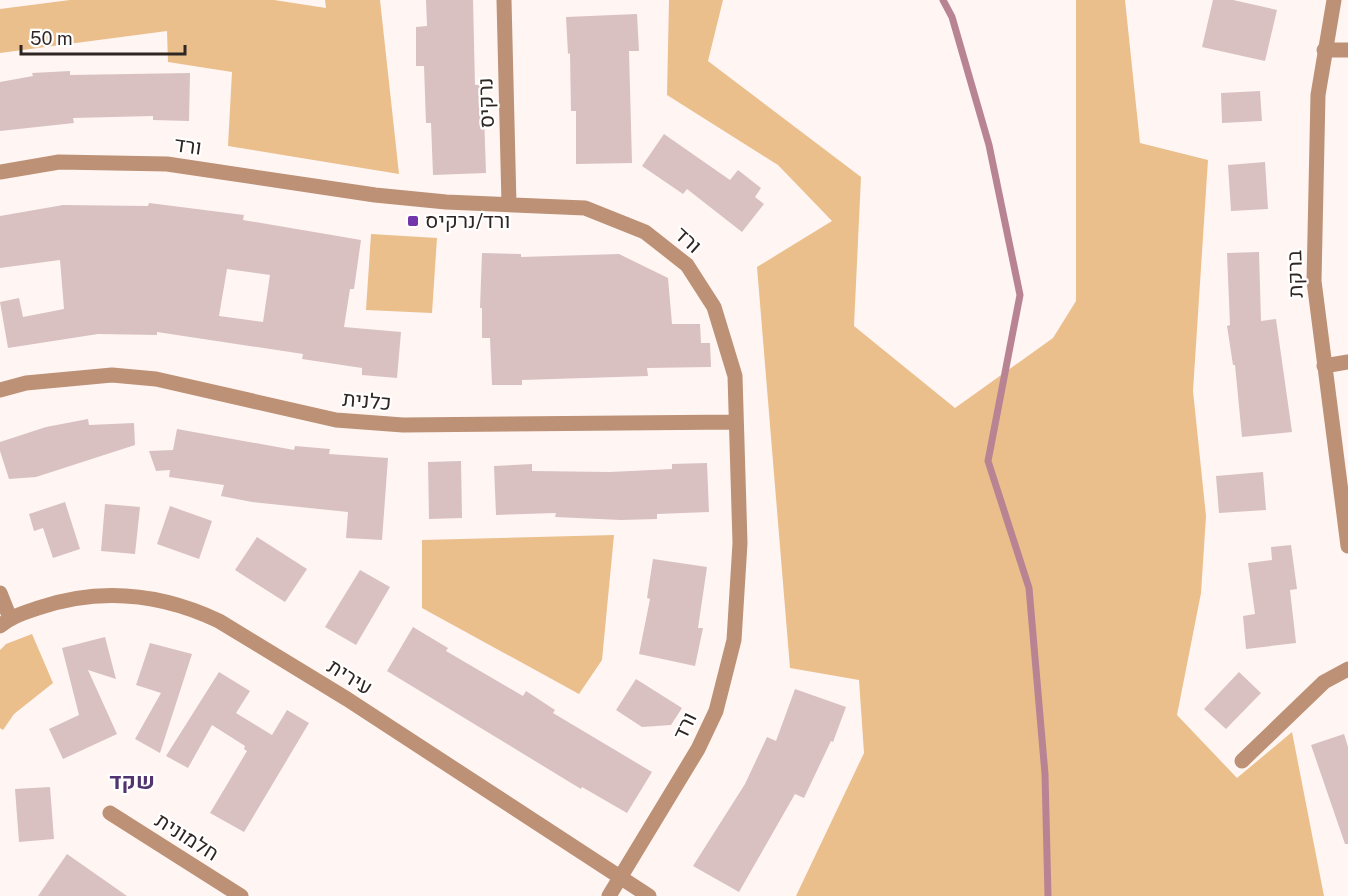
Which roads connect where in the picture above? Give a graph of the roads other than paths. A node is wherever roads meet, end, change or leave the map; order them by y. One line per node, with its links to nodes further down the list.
1 (504, 0): 6 (street, נרקיס)
2 (1334, 0): 3 (street, ברקת)
3 (1324, 50): 4 (street); 8 (street, ברקת)
4 (1348, 50)
5 (0, 172): 6 (street, ורד)
6 (509, 204): 10 (street, ורד)
7 (1348, 362): 8 (street)
8 (1324, 366): 11 (street, ברקת)
9 (0, 390): 10 (street, כלנית)
10 (736, 422): 17 (street, ורד)
11 (1348, 546)
12 (0, 593): 13 (street)
13 (5, 622): 17 (street, עירית)
14 (1348, 669): 15 (street)
15 (1242, 761)
16 (110, 813): 18 (street, חלמונית)
17 (620, 878): 20 (street, ורד); 21 (street, עירית)
18 (222, 891): 19 (street, חלמונית)
19 (241, 896)
20 (609, 896)
21 (649, 896)

